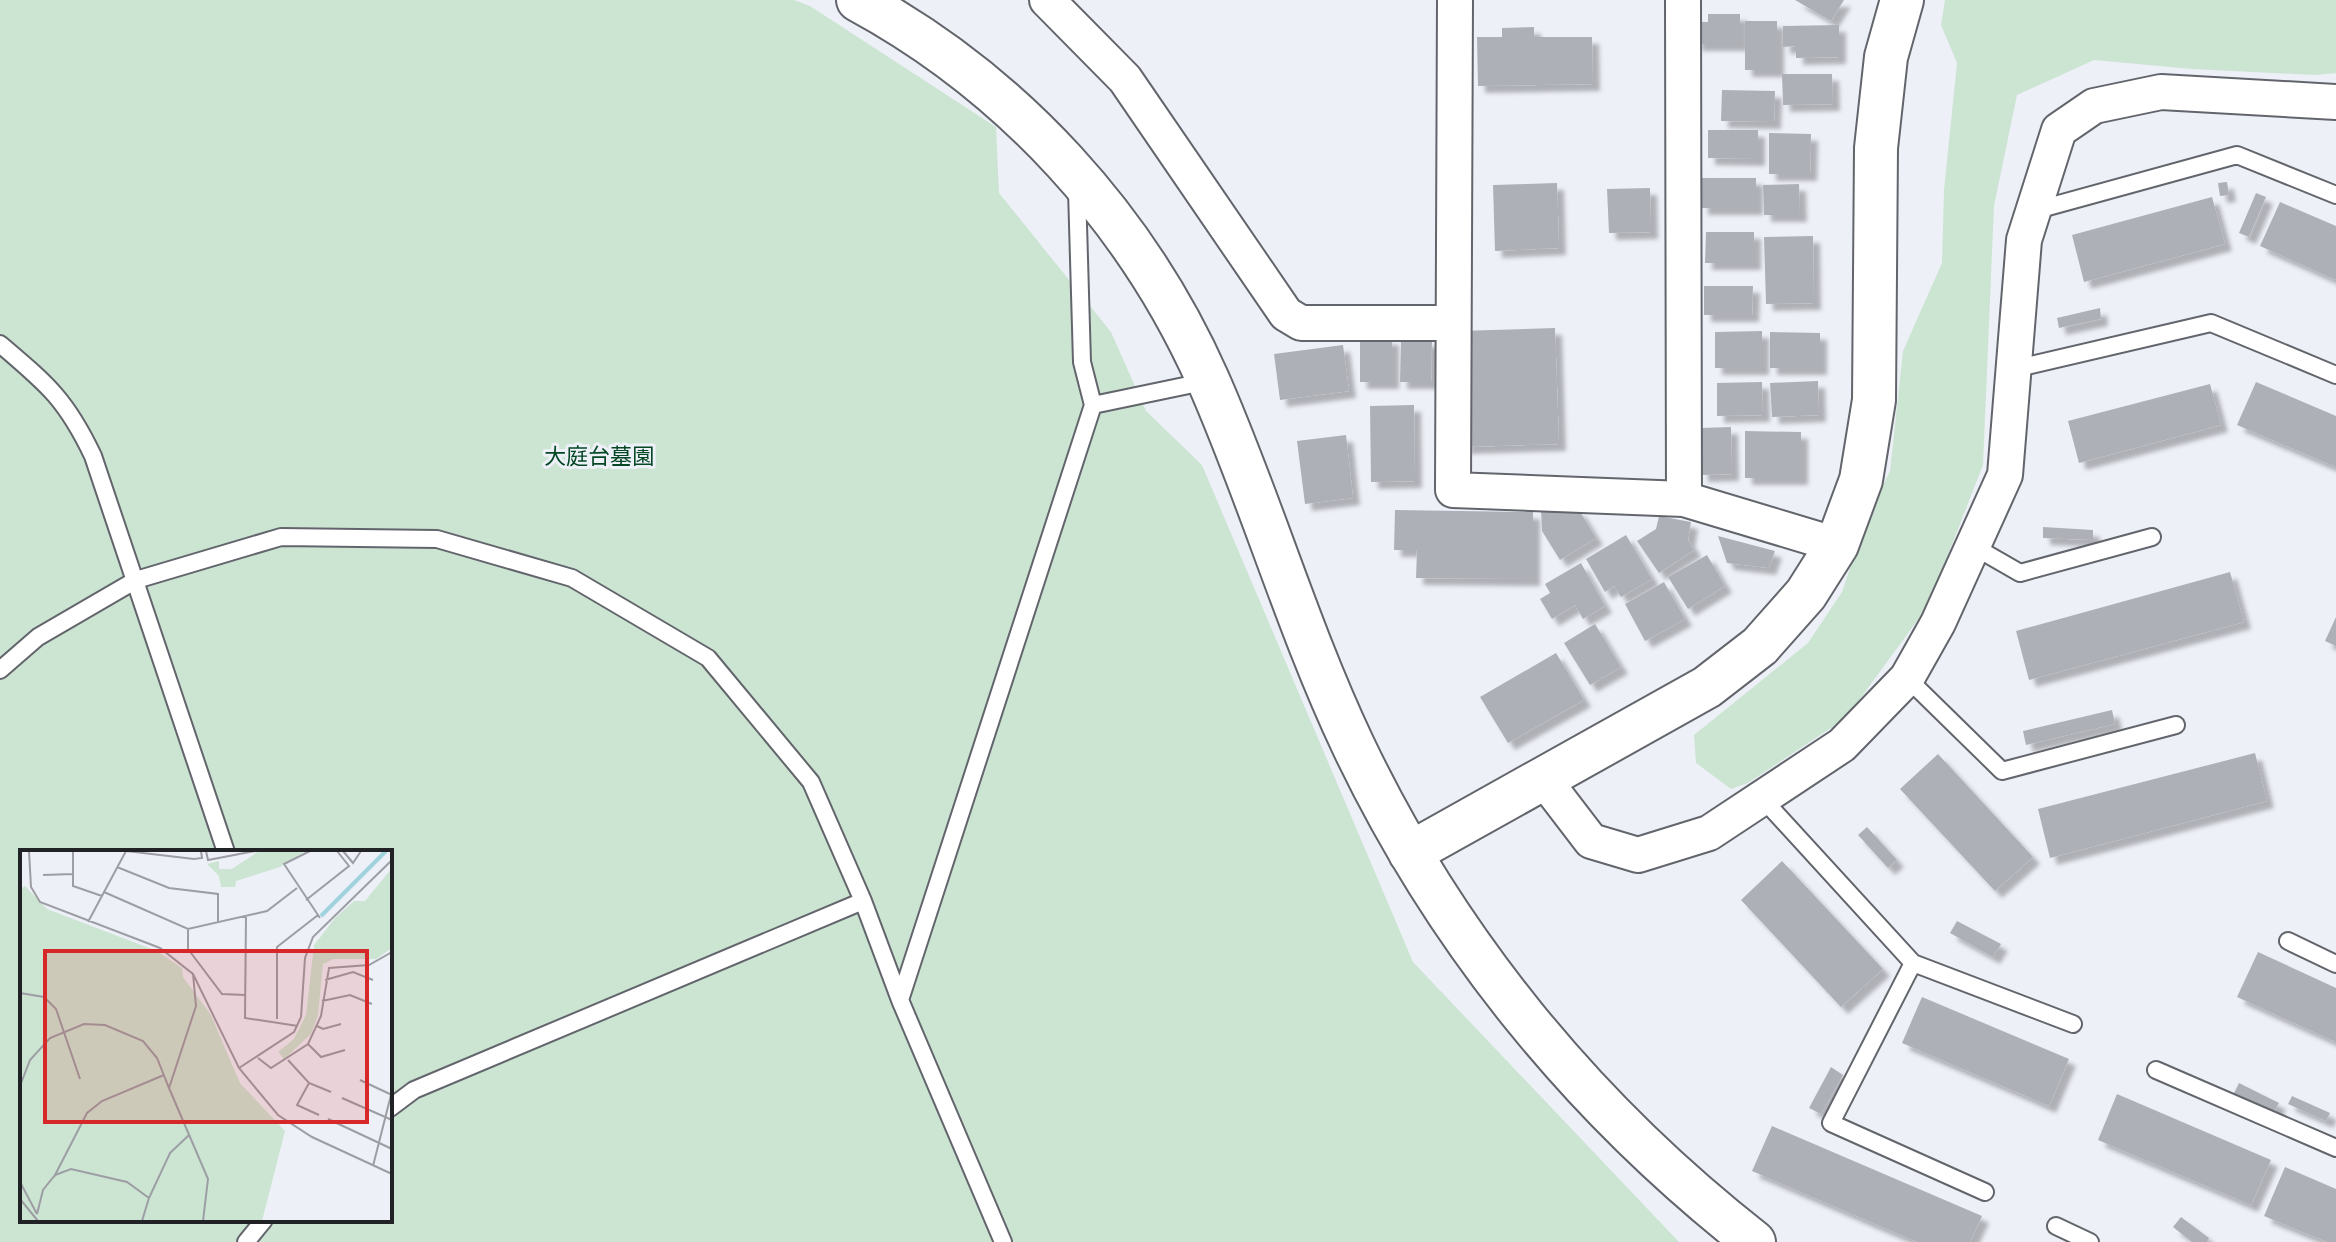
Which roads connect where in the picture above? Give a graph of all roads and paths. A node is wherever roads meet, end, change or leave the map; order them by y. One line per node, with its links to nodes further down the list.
1 (858, 0): 7 (street)
2 (1047, 0): 10 (street)
3 (1455, 0): 10 (street)
4 (1683, 0): 16 (street)
5 (1902, 0): 18 (street)
6 (2336, 102): 9 (street)
7 (1077, 173): 14 (street); 15 (lane)
8 (2336, 195): 9 (lane)
9 (2033, 211): 12 (street)
10 (1453, 323): 16 (street)
11 (0, 344): 20 (lane)
12 (2014, 369): 13 (lane); 19 (street)
13 (2336, 375)
14 (1208, 381): 15 (lane); 27 (street)
15 (1093, 405): 32 (lane)
16 (1684, 499): 18 (street)
17 (2152, 537): 19 (lane)
18 (1837, 545): 24 (street)
19 (1973, 546): 22 (street)
20 (136, 580): 21 (lane); 26 (lane); 28 (lane)
21 (0, 670)
22 (1907, 678): 23 (lane); 25 (street)
23 (2176, 725)
24 (1542, 777): 25 (street); 27 (street)
25 (1762, 798): 30 (lane)
26 (225, 850)
27 (1410, 853): 42 (street)
28 (863, 901): 32 (lane); 35 (lane)
29 (2288, 941): 31 (lane)
30 (1913, 963): 33 (lane); 37 (lane)
31 (2336, 964)
32 (900, 1000): 41 (lane)
33 (2073, 1024)
34 (2156, 1070): 36 (lane)
35 (392, 1106)
36 (2336, 1148)
37 (1985, 1192)
38 (262, 1222): 40 (lane)
39 (2056, 1226): 43 (lane)
40 (246, 1242)
41 (1003, 1242)
42 (1754, 1242)
43 (2090, 1242)

